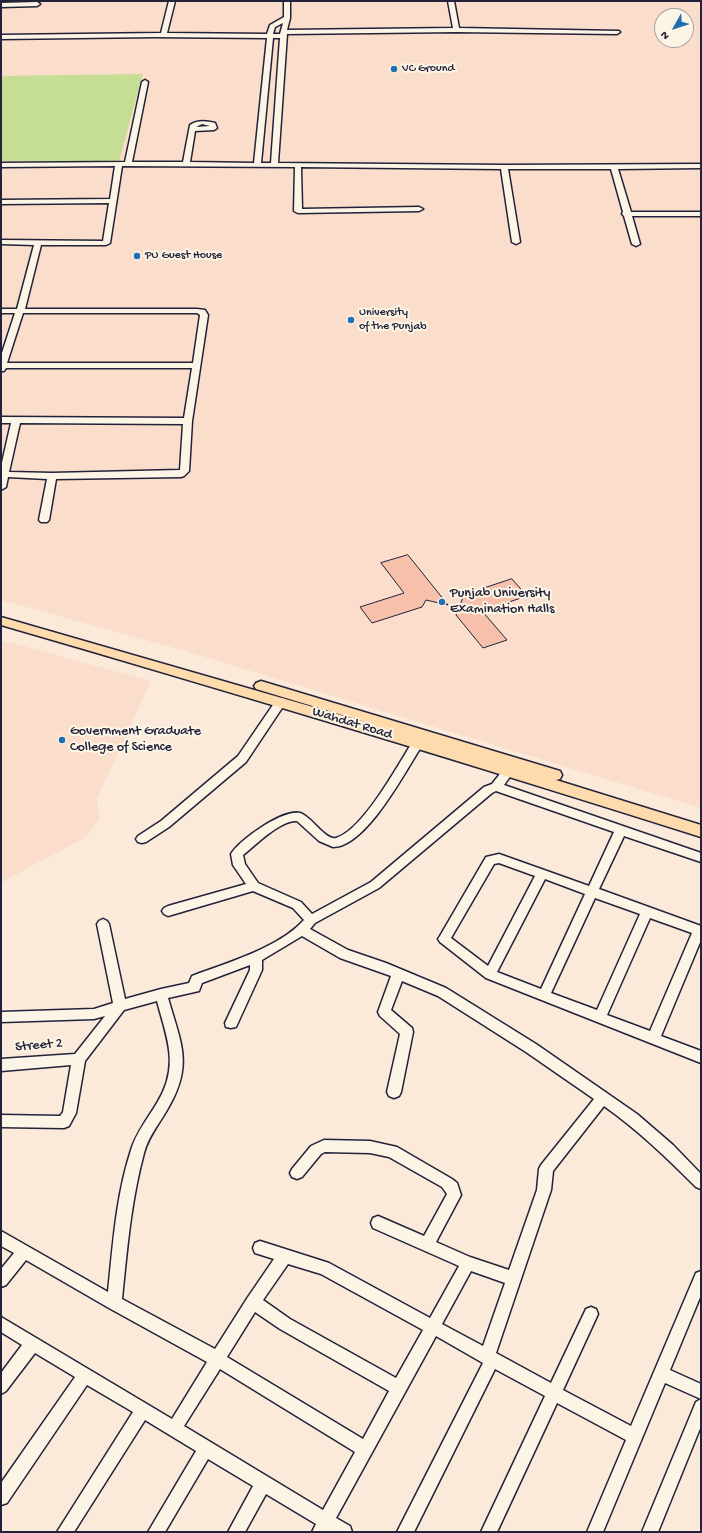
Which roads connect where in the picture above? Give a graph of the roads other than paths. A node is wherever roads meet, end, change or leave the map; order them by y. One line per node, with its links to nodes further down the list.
1 (172, 1): 10 (street)
2 (287, 1): 6 (street)
3 (451, 1): 7 (street)
4 (37, 4): 5 (street)
5 (1, 5)
6 (287, 18): 9 (street); 11 (street)
7 (456, 30): 8 (street); 9 (street)
8 (617, 32)
9 (283, 34): 11 (street); 16 (street)
10 (164, 35): 11 (street); 12 (street)
11 (270, 35): 20 (street)
12 (1, 36)
13 (145, 82): 19 (street)
14 (193, 129): 14 (street); 15 (street)
15 (186, 164): 19 (street); 20 (street)
16 (274, 164): 20 (street); 21 (street)
17 (1, 165): 18 (street)
18 (119, 165): 19 (street); 25 (street)
19 (128, 165)
20 (257, 165)
21 (298, 165): 24 (street); 27 (street)
22 (614, 166): 23 (street); 24 (street); 28 (street)
23 (701, 166)
24 (504, 167): 31 (street)
25 (114, 201): 26 (street); 32 (street)
26 (1, 202)
27 (419, 209)
28 (626, 214): 29 (street); 33 (street)
29 (701, 214)
30 (1, 242): 32 (street)
31 (516, 242)
32 (38, 243): 35 (street)
33 (636, 244)
34 (1, 311): 35 (street)
35 (20, 311): 36 (street); 37 (street)
36 (1, 366): 37 (street)
37 (195, 366): 40 (street)
38 (1, 420): 39 (street)
39 (16, 420): 40 (street); 41 (street)
40 (188, 421): 42 (street)
41 (3, 474): 42 (street); 43 (street)
42 (52, 476): 44 (street)
43 (1, 486)
44 (44, 520)
45 (1, 613): 49 (main road, Wahdat Road)
46 (1, 621): 47 (main road, Wahdat Road)
47 (281, 702): 48 (main road, Wahdat Road); 54 (street)
48 (418, 744): 49 (main road, Wahdat Road); 57 (street)
49 (512, 767): 50 (street); 51 (main road, Wahdat Road); 53 (main road, Wahdat Road)
50 (496, 787): 52 (street); 61 (street)
51 (701, 821)
52 (621, 830): 55 (street); 58 (street)
53 (701, 831)
54 (142, 839)
55 (701, 858)
56 (542, 874): 58 (street); 67 (street); 67 (street)
57 (254, 886): 60 (street); 61 (street)
58 (592, 891): 59 (street); 69 (street)
59 (647, 911): 64 (street); 72 (street)
60 (168, 912)
61 (311, 920): 63 (street)
62 (102, 924): 70 (street)
63 (302, 930): 65 (street); 66 (street)
64 (700, 930): 74 (street)
65 (256, 957): 68 (street); 73 (street)
66 (398, 974): 78 (street); 79 (street)
67 (490, 974): 69 (street)
68 (160, 994): 70 (street); 94 (street)
69 (544, 995): 72 (street)
70 (120, 1006): 71 (street); 76 (street)
71 (1, 1017)
72 (600, 1017): 74 (street)
73 (231, 1023)
74 (654, 1038): 75 (street)
75 (701, 1057)
76 (79, 1059): 77 (street, Street 2); 80 (street)
77 (1, 1065)
78 (394, 1092)
79 (603, 1098): 82 (street); 91 (street)
80 (1, 1121)
81 (297, 1173): 85 (street)
82 (701, 1183)
83 (378, 1223): 85 (street)
84 (1, 1238): 87 (street)
85 (427, 1245): 89 (street)
86 (260, 1248): 88 (street)
87 (24, 1251): 92 (street); 94 (street)
88 (285, 1256): 93 (street); 97 (street)
89 (468, 1263): 91 (street); 97 (street)
90 (701, 1278): 101 (street)
91 (514, 1279): 100 (street)
92 (1, 1280)
93 (253, 1302): 99 (street); 104 (street)
94 (114, 1303): 99 (street)
95 (591, 1314): 106 (street)
96 (1, 1324): 98 (street)
97 (433, 1328): 100 (street); 104 (street)
98 (33, 1343): 102 (street); 103 (street)
99 (217, 1359): 109 (street); 112 (street)
100 (489, 1359): 106 (street); 120 (street)
101 (661, 1373): 105 (street); 110 (street)
102 (85, 1375): 107 (street); 114 (street)
103 (1, 1386)
104 (399, 1388): 112 (street)
105 (701, 1392)
106 (554, 1394): 110 (street); 121 (street)
107 (143, 1410): 109 (street); 116 (street)
108 (699, 1417): 123 (street)
109 (174, 1429): 111 (street)
110 (634, 1436): 122 (street)
111 (206, 1448): 113 (street); 117 (street)
112 (365, 1449): 115 (street)
113 (263, 1483): 115 (street); 118 (street)
114 (1, 1497)
115 (323, 1526): 119 (street)
116 (65, 1532)
117 (156, 1532)
118 (236, 1532)
119 (344, 1532)
120 (405, 1532)
121 (489, 1532)
122 (595, 1532)
123 (650, 1532)

